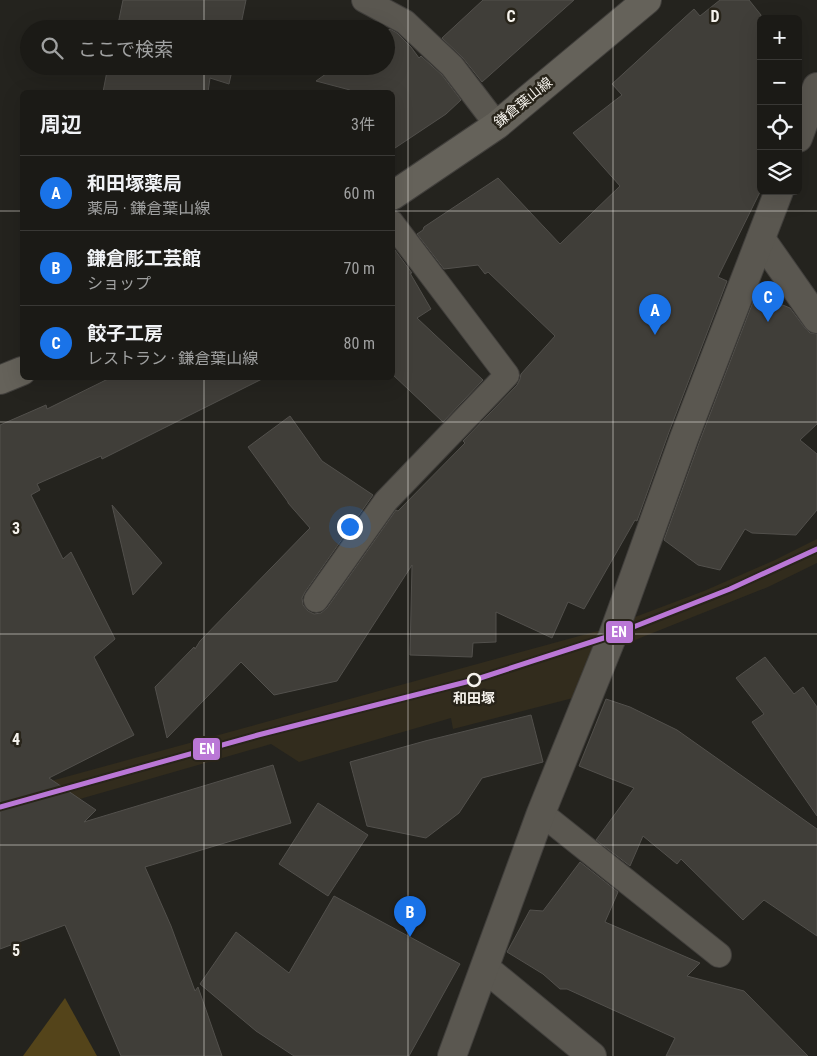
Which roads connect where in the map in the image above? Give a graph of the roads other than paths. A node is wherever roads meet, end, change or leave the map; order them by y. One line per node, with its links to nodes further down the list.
1 (364, 0): 4 (lane)
2 (648, 0): 4 (main road, 鎌倉葉山線)
3 (817, 87): 5 (street)
4 (496, 125): 6 (main road, 鎌倉葉山線)
5 (802, 127)
6 (395, 194)
7 (777, 195): 9 (street)
8 (395, 227): 13 (lane)
9 (761, 239): 10 (street); 14 (street)
10 (817, 319)
11 (20, 372): 12 (main road)
12 (0, 380)
13 (316, 600)
14 (541, 813): 15 (lane); 16 (street)
15 (719, 955)
16 (485, 968): 17 (street); 18 (street)
17 (452, 1056)
18 (592, 1056)

